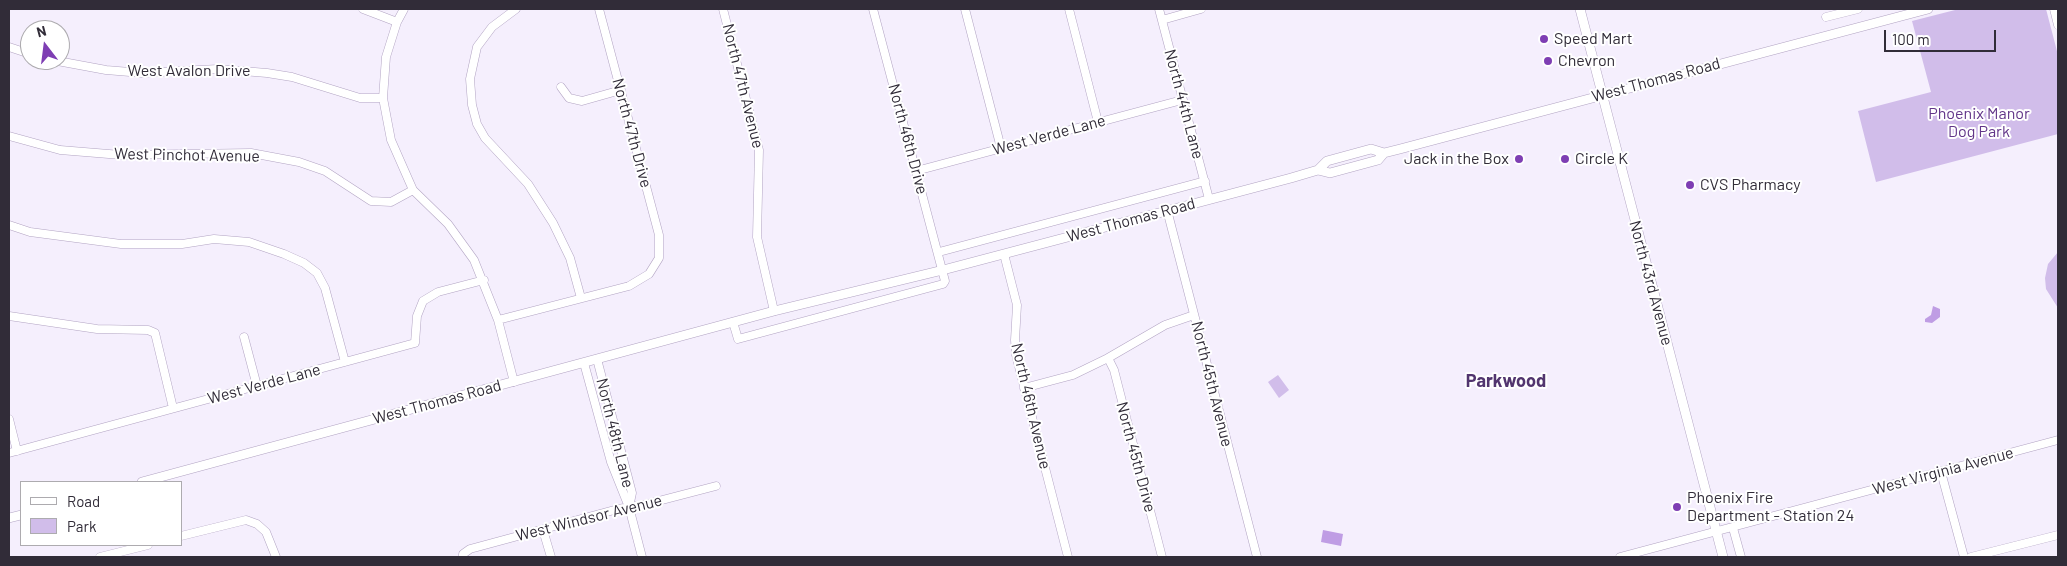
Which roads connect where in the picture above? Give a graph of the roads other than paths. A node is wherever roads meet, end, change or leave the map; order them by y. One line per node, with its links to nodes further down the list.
1 (363, 9): 17 (street)
2 (404, 9): 17 (street)
3 (516, 9): 38 (street)
4 (599, 9): 21 (street, North 47th Drive)
5 (723, 9): 39 (street, North 47th Avenue)
6 (873, 9): 28 (street, North 46th Drive)
7 (965, 9): 27 (street)
8 (1069, 9): 25 (street)
9 (1159, 9): 16 (street, North 44th Lane)
10 (1201, 9): 16 (street)
11 (1580, 9): 22 (main road, North 43rd Avenue)
12 (1858, 9): 15 (street)
13 (1928, 9): 22 (main road, West Thomas Road)
14 (2054, 9): 18 (street)
15 (1826, 17)
16 (1162, 20): 24 (street, North 44th Lane)
17 (397, 22): 23 (street)
18 (2058, 25)
19 (70, 63): 23 (street, West Avalon Drive)
20 (561, 87): 21 (street)
21 (621, 90): 38 (street, North 47th Drive)
22 (1603, 94): 31 (main road, West Thomas Road); 62 (main road, North 43rd Avenue)
23 (383, 98): 30 (street)
24 (1182, 100): 25 (street, West Verde Lane); 29 (street, North 44th Lane)
25 (1098, 122): 27 (street, West Verde Lane)
26 (9, 136): 30 (street, West Pinchot Avenue)
27 (1001, 148): 28 (street, West Verde Lane)
28 (916, 171): 34 (street, North 46th Drive)
29 (1204, 181): 31 (street, North 44th Lane); 34 (street, West Thomas Road)
30 (413, 190): 37 (street)
31 (1209, 200): 32 (main road, West Thomas Road)
32 (1167, 210): 35 (main road, West Thomas Road); 40 (street, North 45th Avenue)
33 (9, 225): 47 (street)
34 (939, 252): 36 (street, North 46th Drive)
35 (1004, 254): 36 (main road, West Thomas Road); 51 (street, North 46th Avenue)
36 (943, 270): 39 (main road, West Thomas Road); 43 (street)
37 (484, 280): 42 (street); 47 (street, West Verde Lane)
38 (581, 298): 42 (street)
39 (774, 311): 43 (main road, West Thomas Road)
40 (1194, 315): 45 (street); 74 (street, North 45th Avenue)
41 (9, 316): 52 (street)
42 (498, 320): 49 (street)
43 (733, 322): 46 (main road, West Thomas Road)
44 (244, 337): 50 (street)
45 (1108, 358): 51 (street); 73 (street, North 45th Drive)
46 (597, 359): 48 (main road, West Thomas Road); 59 (street, North 48th Lane)
47 (345, 362): 50 (street, West Verde Lane)
48 (584, 363): 49 (main road, West Thomas Road); 59 (street, North 48th Lane)
49 (514, 382): 57 (main road, West Thomas Road)
50 (257, 386): 52 (street, West Verde Lane)
51 (1024, 388): 72 (street, North 46th Avenue)
52 (173, 408): 55 (street, West Verde Lane)
53 (9, 419): 55 (street)
54 (2058, 440): 56 (street, West Virginia Avenue)
55 (13, 452)
56 (1941, 472): 60 (street, West Virginia Avenue); 79 (street)
57 (155, 481)
58 (716, 486): 59 (street, West Windsor Avenue)
59 (629, 507): 61 (street, West Windsor Avenue); 71 (street, North 48th Lane)
60 (1733, 528): 62 (street, West Virginia Avenue); 78 (street)
61 (543, 530): 67 (street, West Windsor Avenue); 70 (street)
62 (1716, 532): 66 (street, West Virginia Avenue); 77 (main road, North 43rd Avenue)
63 (2058, 535): 80 (street)
64 (182, 536): 69 (street)
65 (144, 546): 68 (street)
66 (1654, 548): 75 (street, West Virginia Avenue); 76 (street)
67 (463, 556)
68 (100, 557)
69 (276, 557)
70 (551, 557)
71 (642, 557)
72 (1068, 557)
73 (1162, 557)
74 (1257, 557)
75 (1620, 557)
76 (1656, 557)
77 (1723, 557)
78 (1741, 557)
79 (1964, 557)
80 (1971, 557)

